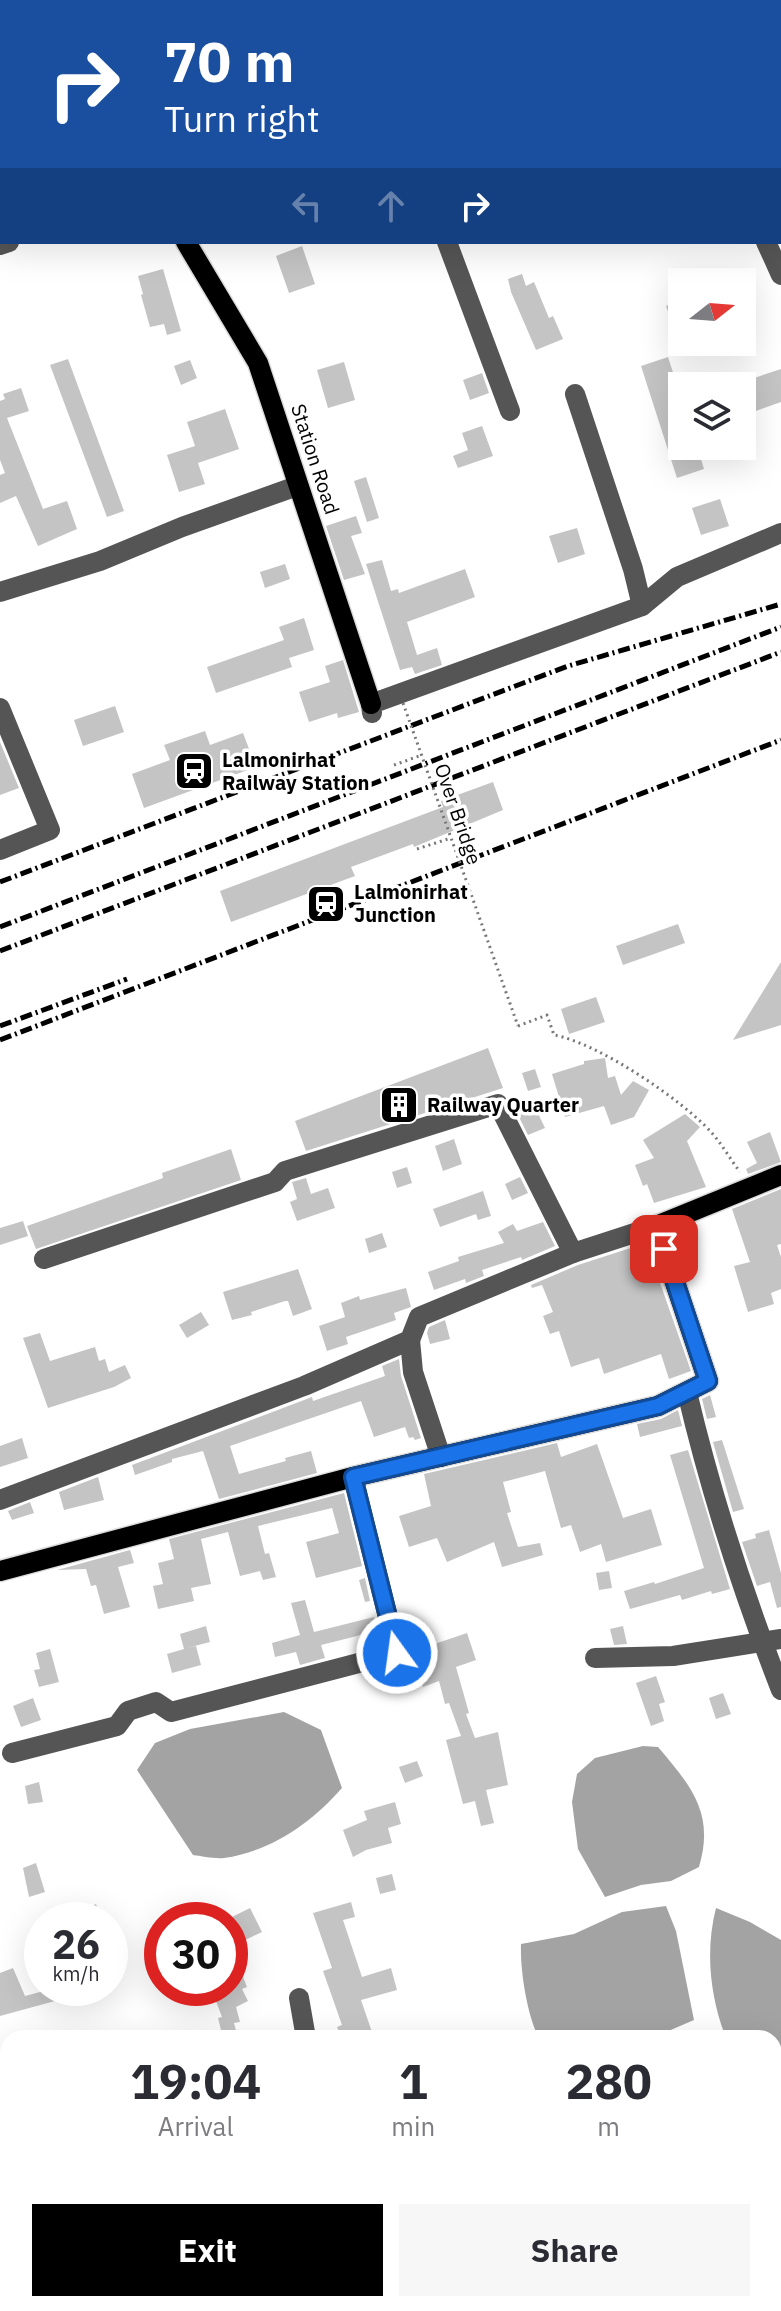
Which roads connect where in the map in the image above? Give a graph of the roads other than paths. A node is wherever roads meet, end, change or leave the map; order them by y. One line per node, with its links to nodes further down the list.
1 (187, 244): 7 (main road, Station Road)
2 (448, 244): 6 (street)
3 (767, 244): 4 (street)
4 (781, 275)
5 (575, 394): 10 (street)
6 (510, 411)
7 (297, 486): 9 (street); 12 (main road, Station Road)
8 (781, 533): 10 (street, Station Road)
9 (0, 592)
10 (642, 606): 12 (street, Station Road)
11 (0, 708): 13 (street)
12 (371, 708)
13 (0, 850)
14 (781, 1175): 15 (main road)
15 (656, 1226): 16 (street); 19 (main road)
16 (573, 1253): 17 (street); 18 (street)
17 (44, 1259)
18 (410, 1340): 20 (street); 22 (street)
19 (687, 1392): 20 (main road); 24 (street)
20 (441, 1457): 21 (main road)
21 (353, 1477): 23 (main road); 27 (street)
22 (0, 1500)
23 (0, 1571)
24 (772, 1641): 25 (street); 26 (street)
25 (595, 1658)
26 (781, 1690)
27 (12, 1753)
28 (299, 1998): 29 (street)
29 (305, 2030)

